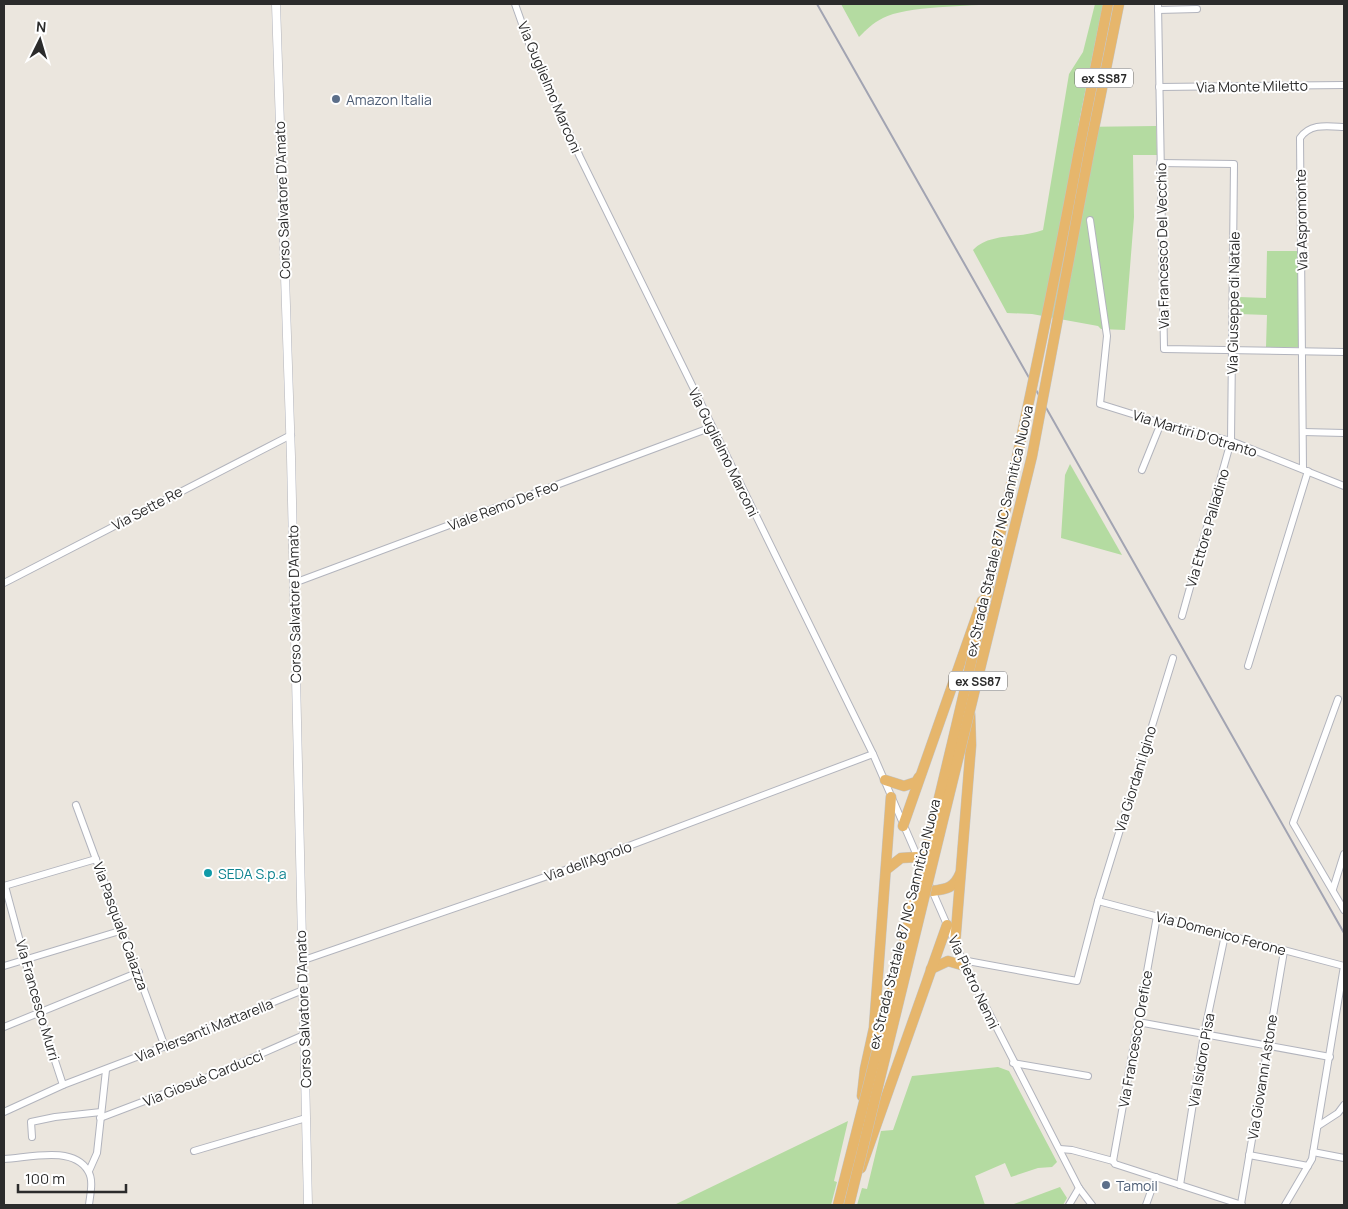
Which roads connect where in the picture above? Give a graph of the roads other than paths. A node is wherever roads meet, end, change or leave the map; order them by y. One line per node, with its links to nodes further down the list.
1 (276, 4): 20 (street, Corso Salvatore D'Amato)
2 (515, 4): 17 (street, Via Guglielmo Marconi)
3 (1108, 4): 10 (highway, ex Strada Statale 87 NC Sannitica Nuova)
4 (1119, 4): 10 (highway, ex Strada Statale 87 NC Sannitica Nuova / ex SS87)
5 (1158, 7): 6 (street); 8 (street, Via Francesco Del Vecchio)
6 (1197, 9)
7 (1344, 85): 8 (street, Via Monte Miletto)
8 (1159, 87): 11 (street, Via Francesco Del Vecchio)
9 (1344, 127): 14 (street, Via Aspromonte)
10 (1084, 152): 25 (highway, ex Strada Statale 87 NC Sannitica Nuova / ex SS87, bridge); 32 (highway, ex Strada Statale 87 NC Sannitica Nuova / ex SS87, bridge)
11 (1160, 163): 13 (street, Via Francesco Del Vecchio); 13 (street, Via Giuseppe di Natale)
12 (1090, 220): 16 (street, Via Martiri D'Otranto)
13 (1233, 350): 14 (street, Via Francesco Del Vecchio); 21 (street, Via Giuseppe di Natale)
14 (1303, 351): 15 (street, Via Francesco Del Vecchio); 18 (street, Via Aspromonte)
15 (1344, 352)
16 (1161, 423): 21 (street, Via Martiri D'Otranto); 22 (street)
17 (712, 427): 27 (street, Viale Remo De Feo); 33 (street, Via Guglielmo Marconi)
18 (1303, 432): 19 (street); 23 (street, Via Aspromonte)
19 (1344, 433)
20 (291, 435): 26 (street, Via Sette Re); 27 (street, Corso Salvatore D'Amato)
21 (1231, 441): 23 (street, Via Martiri D'Otranto); 28 (street, Via Ettore Palladino)
22 (1142, 470)
23 (1305, 470): 24 (street, Via Martiri D'Otranto); 30 (street, Via Aspromonte)
24 (1344, 486)
25 (993, 572): 34 (highway, bridge); 78 (highway, ex Strada Statale 87 NC Sannitica Nuova / ex SS87, bridge)
26 (4, 583)
27 (294, 583): 56 (street, Corso Salvatore D'Amato)
28 (1182, 616)
29 (1173, 658): 47 (street, Via Giordani Igino)
30 (1248, 666)
31 (1338, 699): 45 (street)
32 (970, 714): 43 (highway); 92 (highway, ex Strada Statale 87 NC Sannitica Nuova / ex SS87, bridge)
33 (873, 754): 35 (street, Via Guglielmo Marconi); 56 (street, Via dell'Agnolo)
34 (923, 772): 35 (highway); 38 (highway)
35 (885, 780): 36 (street, Via Guglielmo Marconi)
36 (892, 797): 38 (street, Via Guglielmo Marconi); 42 (highway)
37 (76, 805): 41 (street, Via Pasquale Caiazza)
38 (903, 826): 40 (street, Via Guglielmo Marconi)
39 (1344, 854): 45 (street)
40 (917, 857): 42 (highway); 46 (street, Via Guglielmo Marconi)
41 (96, 858): 44 (street); 51 (street, Via Pasquale Caiazza)
42 (887, 869): 78 (highway, bridge)
43 (962, 869): 46 (highway); 53 (highway)
44 (4, 886): 55 (street, Via Francesco Murri)
45 (1333, 889): 48 (street)
46 (934, 896): 50 (street, Via Pietro Nenni)
47 (1098, 901): 49 (street, Via Domenico Ferone); 57 (street, Via Giordani Igino)
48 (1344, 910)
49 (1157, 916): 52 (street, Via Domenico Ferone); 64 (street, Via Francesco Orefice)
50 (947, 925): 53 (street, Via Pietro Nenni); 60 (highway)
51 (123, 930): 55 (street); 61 (street, Via Pasquale Caiazza)
52 (1226, 935): 54 (street, Via Domenico Ferone); 66 (street, Via Isidoro Pisa)
53 (955, 944): 57 (street, Via Pietro Nenni)
54 (1284, 951): 59 (street, Via Domenico Ferone); 68 (street, Via Giovanni Astone)
55 (26, 960): 58 (street); 63 (street, Via Francesco Murri)
56 (301, 961): 62 (street, Corso Salvatore D'Amato)
57 (963, 963): 60 (highway); 71 (street, Via Pietro Nenni)
58 (4, 966)
59 (1344, 966): 70 (street)
60 (932, 969): 92 (highway, bridge)
61 (138, 972): 63 (street); 69 (street, Via Pasquale Caiazza)
62 (302, 990): 67 (street, Corso Salvatore D'Amato); 69 (street, Via Piersanti Mattarella)
63 (39, 1012): 65 (street); 74 (street, Via Francesco Murri)
64 (1138, 1022): 66 (street); 88 (street, Via Francesco Orefice)
65 (4, 1027)
66 (1204, 1034): 68 (street); 93 (street, Via Isidoro Pisa)
67 (304, 1035): 77 (street, Via Giosuè Carducci); 79 (street, Corso Salvatore D'Amato)
68 (1266, 1045): 70 (street); 85 (street, Via Giovanni Astone)
69 (165, 1047): 72 (street, Via Piersanti Mattarella)
70 (1330, 1057): 80 (street)
71 (1013, 1062): 73 (street); 82 (street, Via Pietro Nenni)
72 (106, 1070): 74 (street, Via Piersanti Mattarella); 77 (street)
73 (1088, 1076)
74 (63, 1085): 76 (street, Via Piersanti Mattarella)
75 (1344, 1104): 80 (street)
76 (4, 1112)
77 (100, 1115): 81 (street, Via Giosuè Carducci); 90 (street)
78 (860, 1117): 98 (highway, ex Strada Statale 87 NC Sannitica Nuova / ex SS87, bridge)
79 (306, 1118): 83 (street); 97 (street, Corso Salvatore D'Amato)
80 (1318, 1126): 84 (street)
81 (32, 1137)
82 (1060, 1149): 88 (street); 94 (street, Via Pietro Nenni)
83 (194, 1151)
84 (1313, 1152): 86 (street); 89 (street)
85 (1248, 1156): 89 (street); 95 (street, Via Giovanni Astone)
86 (1344, 1158)
87 (4, 1159): 90 (street)
88 (1113, 1162): 91 (street)
89 (1308, 1166): 103 (street)
90 (89, 1171): 96 (street)
91 (1156, 1178): 93 (street); 102 (street)
92 (854, 1185): 99 (highway, ex Strada Statale 87 NC Sannitica Nuova / ex SS87, bridge)
93 (1180, 1185): 95 (street)
94 (1080, 1188): 100 (street); 101 (street, Via Pietro Nenni)
95 (1238, 1204)
96 (89, 1205)
97 (308, 1205)
98 (838, 1205)
99 (849, 1205)
100 (1069, 1205)
101 (1092, 1205)
102 (1146, 1205)
103 (1285, 1205)

